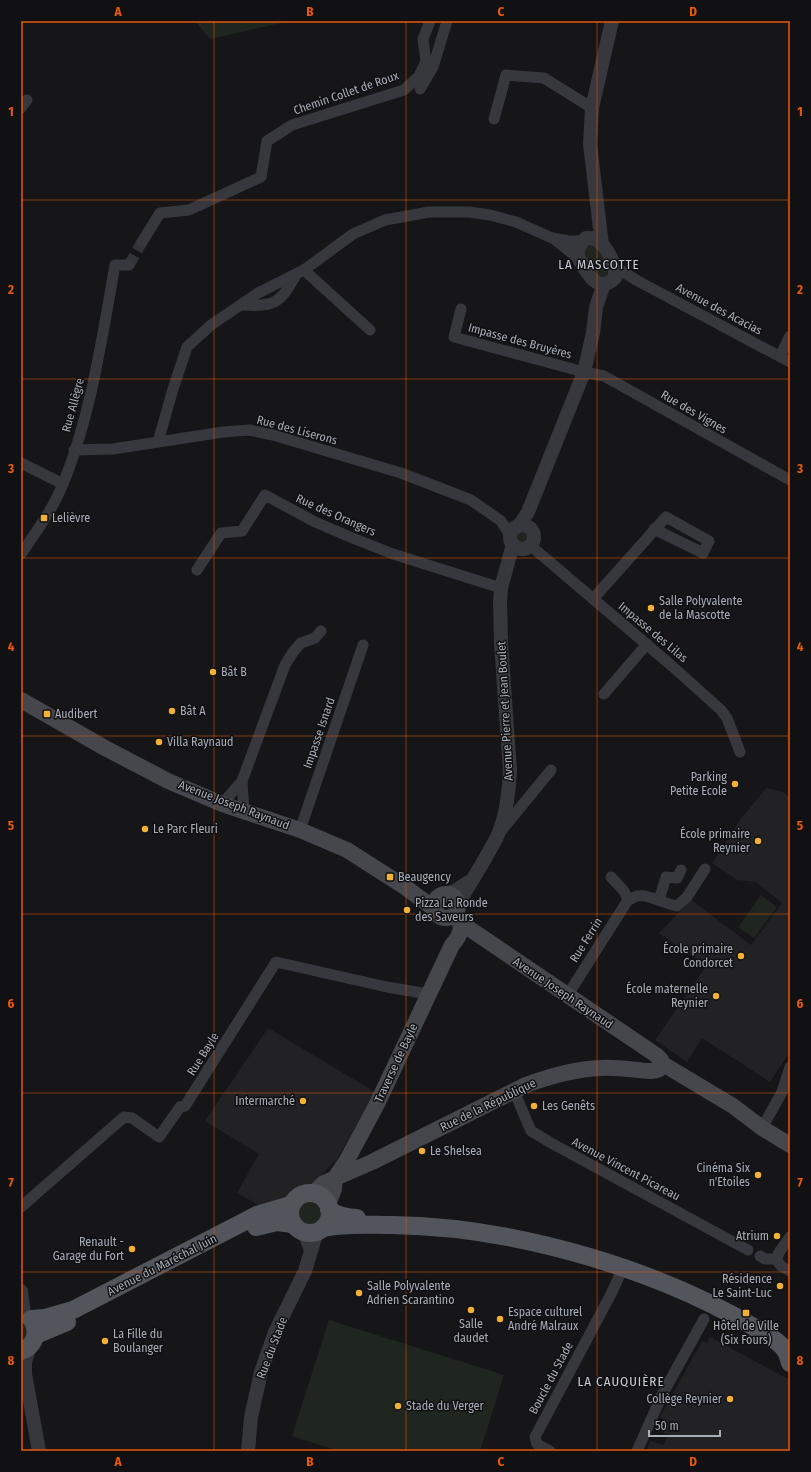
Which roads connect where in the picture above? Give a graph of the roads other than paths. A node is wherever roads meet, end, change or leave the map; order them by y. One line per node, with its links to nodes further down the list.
1 (430, 21): 10 (street, Chemin Collet de Roux)
2 (447, 21): 4 (street)
3 (612, 21): 5 (street)
4 (420, 89)
5 (592, 108): 6 (street); 7 (street)
6 (494, 119)
7 (600, 222): 9 (street); 11 (street)
8 (552, 238): 9 (street); 12 (street); 14 (street)
9 (586, 239): 11 (street); 12 (street)
10 (142, 242)
11 (602, 245): 15 (street)
12 (578, 258): 15 (street)
13 (129, 265): 24 (street, Rue Allègre)
14 (301, 272): 16 (street); 16 (street); 18 (street)
15 (606, 277): 20 (street, Avenue des Acacias); 22 (street)
16 (242, 305): 23 (street)
17 (461, 309): 22 (street, Impasse des Bruyères)
18 (370, 330)
19 (790, 336): 20 (street)
20 (780, 356): 21 (street, Avenue des Acacias)
21 (790, 362)
22 (584, 372): 26 (street, Rue des Vignes); 29 (street)
23 (158, 442): 24 (street, Rue des Liserons); 29 (street, Rue des Liserons)
24 (74, 450): 27 (street, Rue Allègre)
25 (22, 466): 27 (street)
26 (790, 480)
27 (63, 484): 30 (street, Rue Allègre)
28 (654, 529): 33 (street)
29 (520, 536): 32 (street, Avenue Pierre et Jean Boulet); 33 (street, Impasse des Lilas)
30 (21, 554)
31 (197, 570): 32 (street, Rue des Orangers)
32 (501, 588): 45 (street, Avenue Pierre et Jean Boulet)
33 (593, 599): 35 (street, Impasse des Lilas)
34 (321, 631): 41 (street)
35 (647, 644): 37 (street); 39 (street, Impasse des Lilas)
36 (363, 645): 44 (street, Impasse Isnard)
37 (604, 694)
38 (21, 700): 42 (main road, Avenue Joseph Raynaud)
39 (740, 752)
40 (551, 770): 45 (street)
41 (242, 781): 42 (street); 43 (street)
42 (222, 804): 43 (main road, Avenue Joseph Raynaud)
43 (244, 812): 44 (main road, Avenue Joseph Raynaud)
44 (300, 830): 51 (main road, Avenue Joseph Raynaud)
45 (497, 836): 51 (street, Avenue Pierre et Jean Boulet)
46 (705, 869): 50 (street)
47 (681, 870): 50 (street)
48 (611, 878): 49 (street)
49 (628, 900): 50 (street); 53 (street, Rue Ferrin)
50 (659, 900)
51 (448, 908): 52 (main road, Traverse de Bayle); 53 (main road, Avenue Joseph Raynaud)
52 (428, 994): 59 (main road, Traverse de Bayle); 62 (street, Rue Bayle)
53 (568, 996): 54 (main road, Avenue Joseph Raynaud)
54 (663, 1064): 56 (main road, Rue de la République); 57 (main road)
55 (790, 1067): 57 (street)
56 (514, 1091): 59 (main road, Rue de la République); 66 (street, Avenue Vincent Picareau)
57 (762, 1128): 58 (main road)
58 (790, 1145)
59 (335, 1178): 60 (main road, Traverse de Bayle); 63 (main road, Traverse de Bayle)
60 (313, 1193): 61 (main road); 63 (main road)
61 (291, 1205): 64 (main road); 71 (main road, Avenue du Maréchal Juin)
62 (21, 1207)
63 (328, 1207): 64 (main road); 72 (main road)
64 (309, 1228): 68 (main road, Avenue du Maréchal Juin); 71 (main road, Avenue du Maréchal Juin); 74 (street, Rue du Stade)
65 (790, 1237): 67 (street)
66 (748, 1250)
67 (790, 1271)
68 (620, 1276): 72 (main road, Avenue du Maréchal Juin); 75 (street, Boucle du Stade)
69 (21, 1291): 71 (street)
70 (704, 1319): 76 (street)
71 (26, 1342): 73 (street)
72 (789, 1350)
73 (39, 1451)
74 (248, 1451)
75 (550, 1451)
76 (637, 1451)

